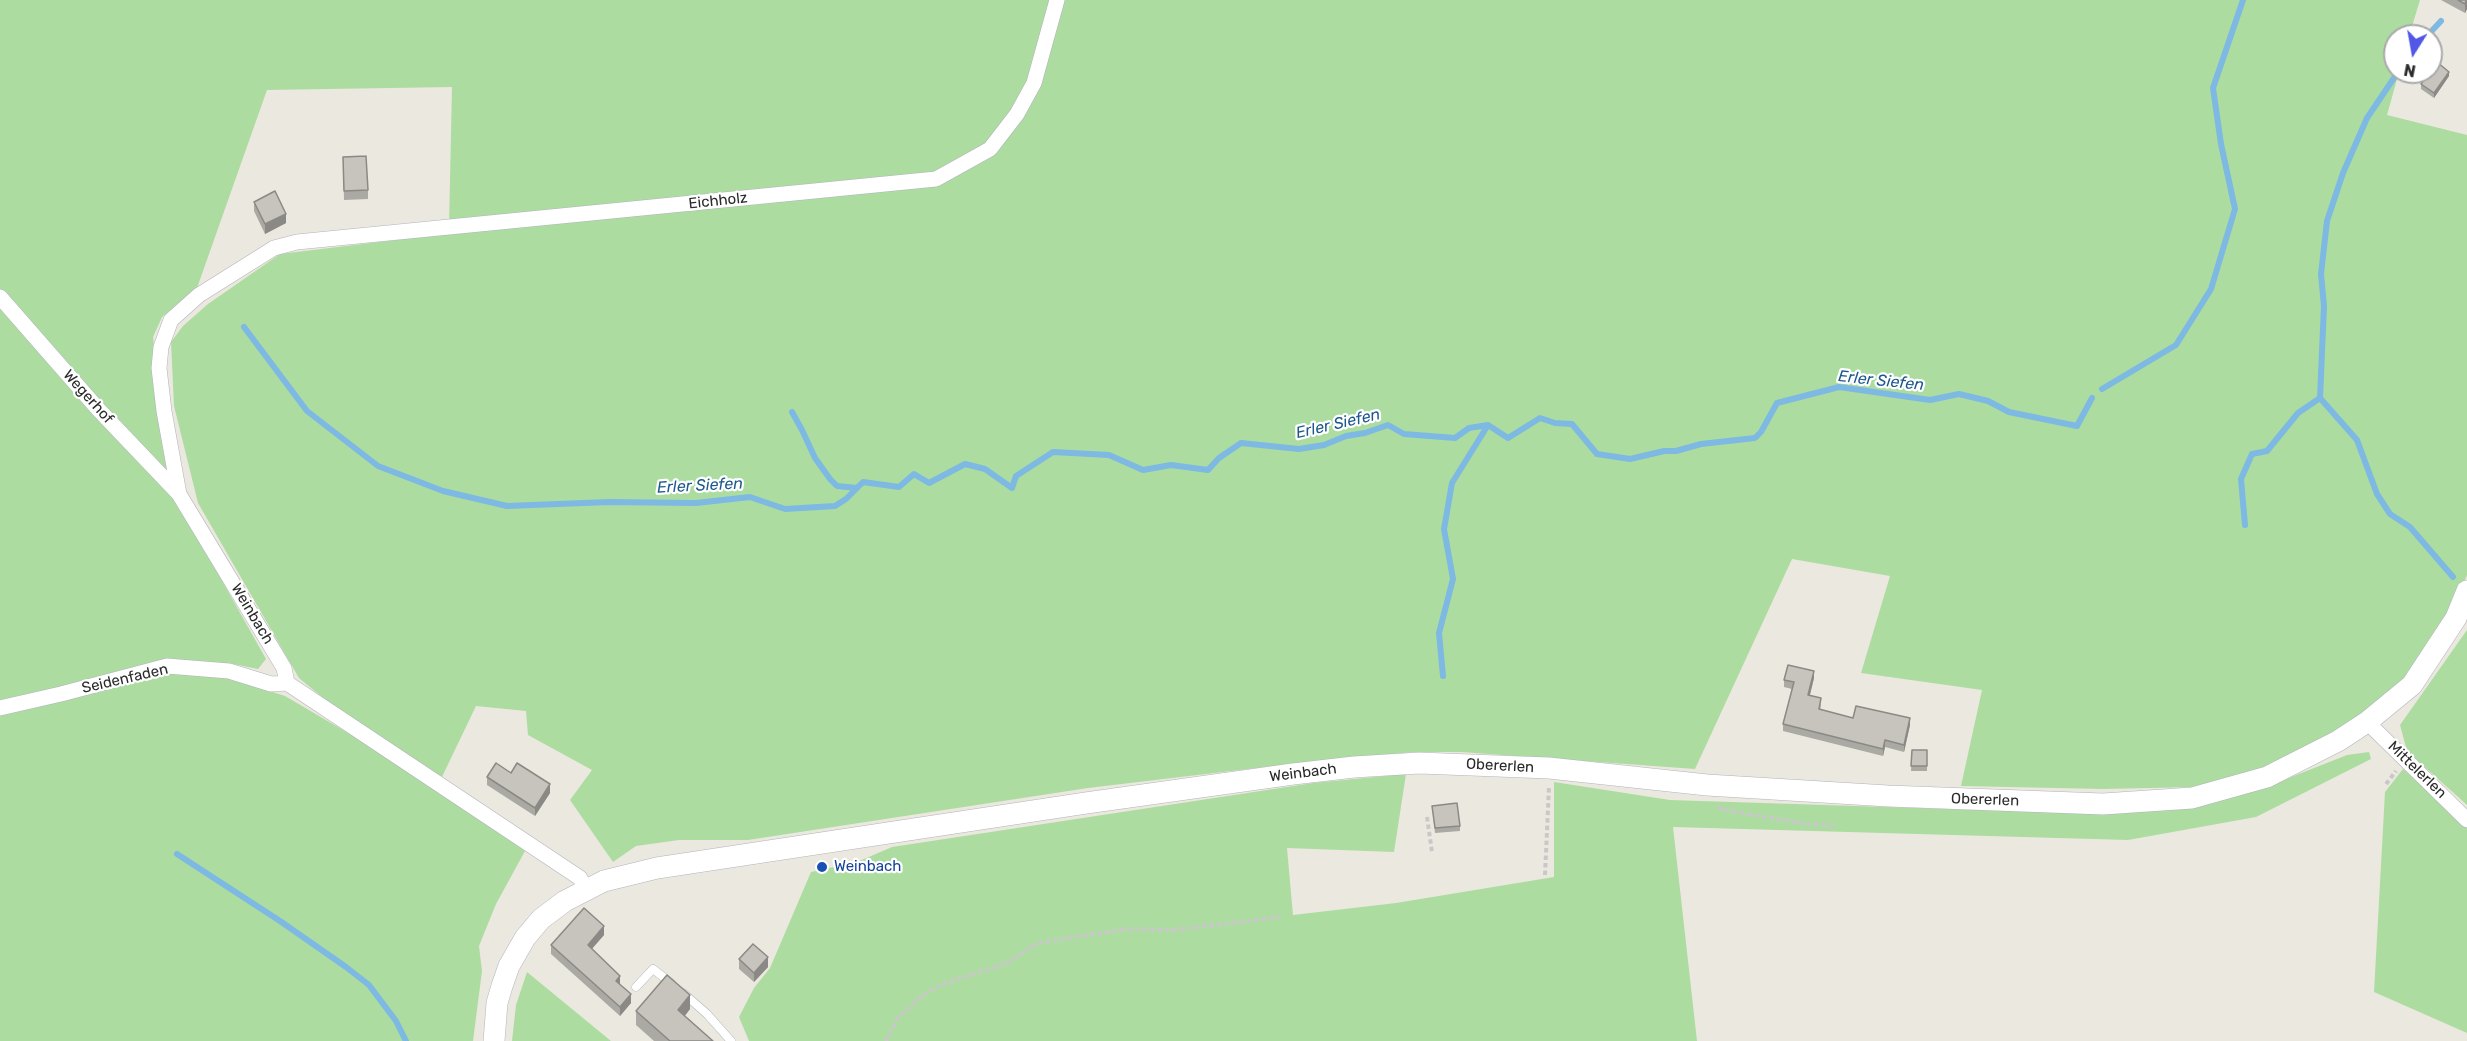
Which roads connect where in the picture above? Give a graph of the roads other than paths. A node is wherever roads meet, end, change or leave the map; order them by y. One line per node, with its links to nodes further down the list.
1 (1057, 0): 2 (street, Eichholz)
2 (274, 248): 4 (street, Weinbach)
3 (0, 297): 4 (street, Wegerhof)
4 (179, 494): 6 (street, Weinbach)
5 (2467, 591): 8 (main road, Obererlen)
6 (287, 684): 7 (street, Seidenfaden); 11 (street)
7 (0, 708)
8 (2367, 722): 9 (main road, Obererlen); 10 (street, Mittelerlen)
9 (1419, 763): 11 (main road, Weinbach)
10 (2467, 820)
11 (586, 890): 13 (main road, Weinbach)
12 (636, 987): 14 (lane)
13 (494, 1041)
14 (731, 1041)

